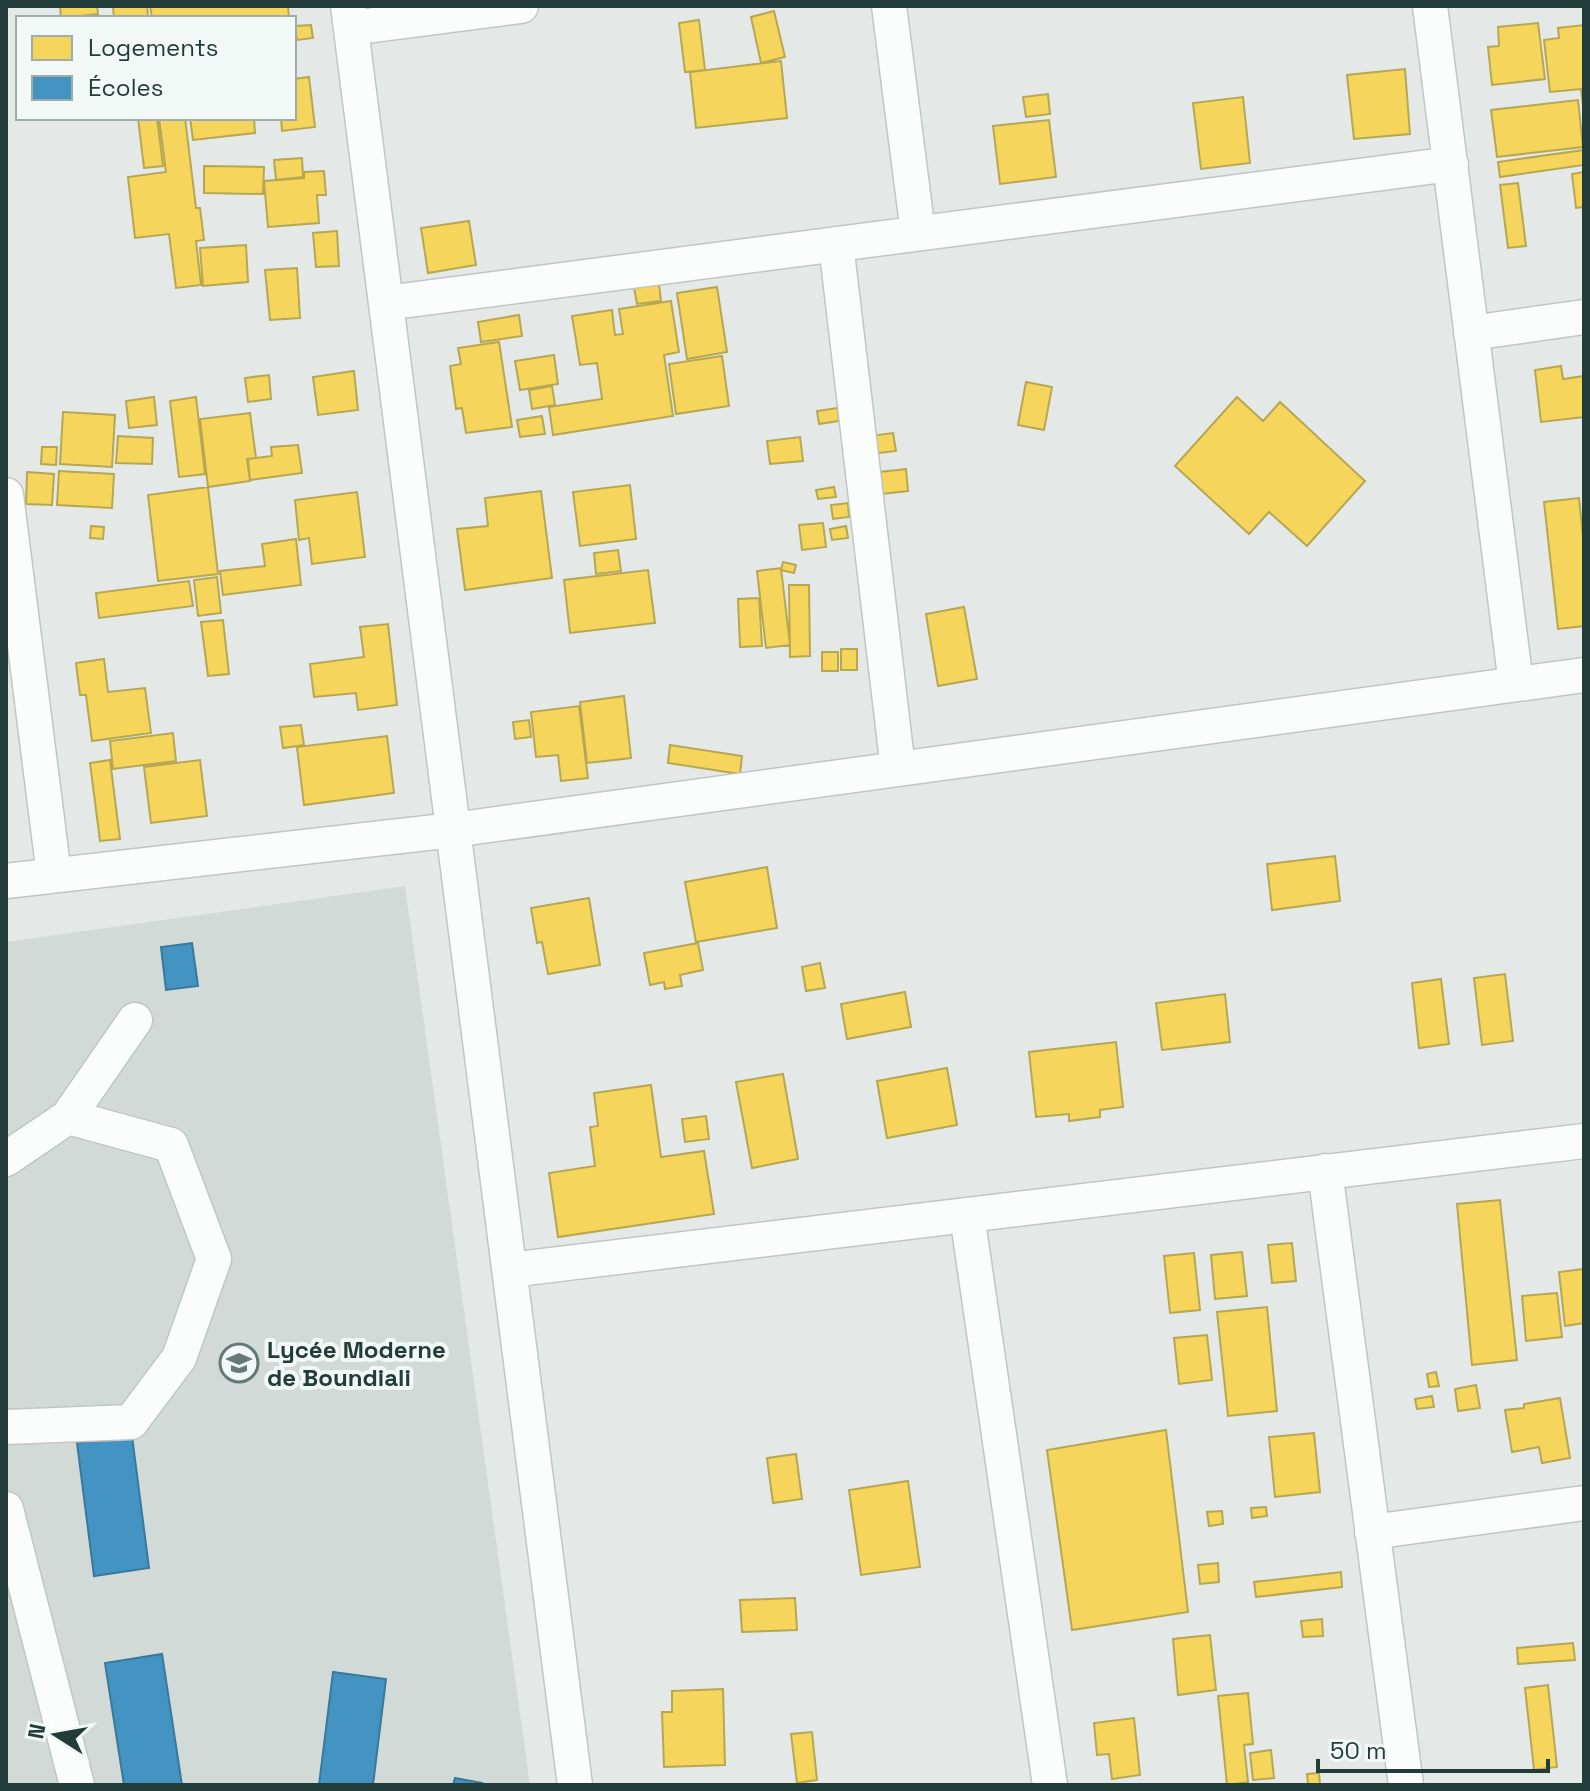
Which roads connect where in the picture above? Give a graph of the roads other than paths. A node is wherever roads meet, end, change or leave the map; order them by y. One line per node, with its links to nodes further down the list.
1 (521, 6): 4 (street)
2 (889, 6): 6 (street)
3 (1430, 6): 5 (street)
4 (350, 17): 8 (street)
5 (1451, 164): 6 (street); 10 (street)
6 (918, 233): 7 (street)
7 (836, 244): 8 (street); 14 (street)
8 (386, 303): 15 (street)
9 (1584, 317): 10 (street)
10 (1471, 333): 13 (street)
11 (6, 495): 16 (street)
12 (1584, 675): 13 (street)
13 (1516, 684): 14 (street)
14 (898, 769): 15 (street)
15 (453, 830): 16 (street); 24 (street)
16 (54, 875): 17 (street)
17 (6, 881)
18 (135, 1020): 19 (street)
19 (68, 1117): 21 (street); 25 (street)
20 (1584, 1141): 22 (street)
21 (6, 1159)
22 (1325, 1171): 23 (street); 28 (street)
23 (967, 1215): 24 (street); 31 (street)
24 (509, 1270): 30 (street)
25 (6, 1427)
26 (1584, 1503): 28 (street)
27 (6, 1509): 29 (street)
28 (1372, 1532): 32 (street)
29 (77, 1785)
30 (575, 1785)
31 (1050, 1785)
32 (1406, 1785)

